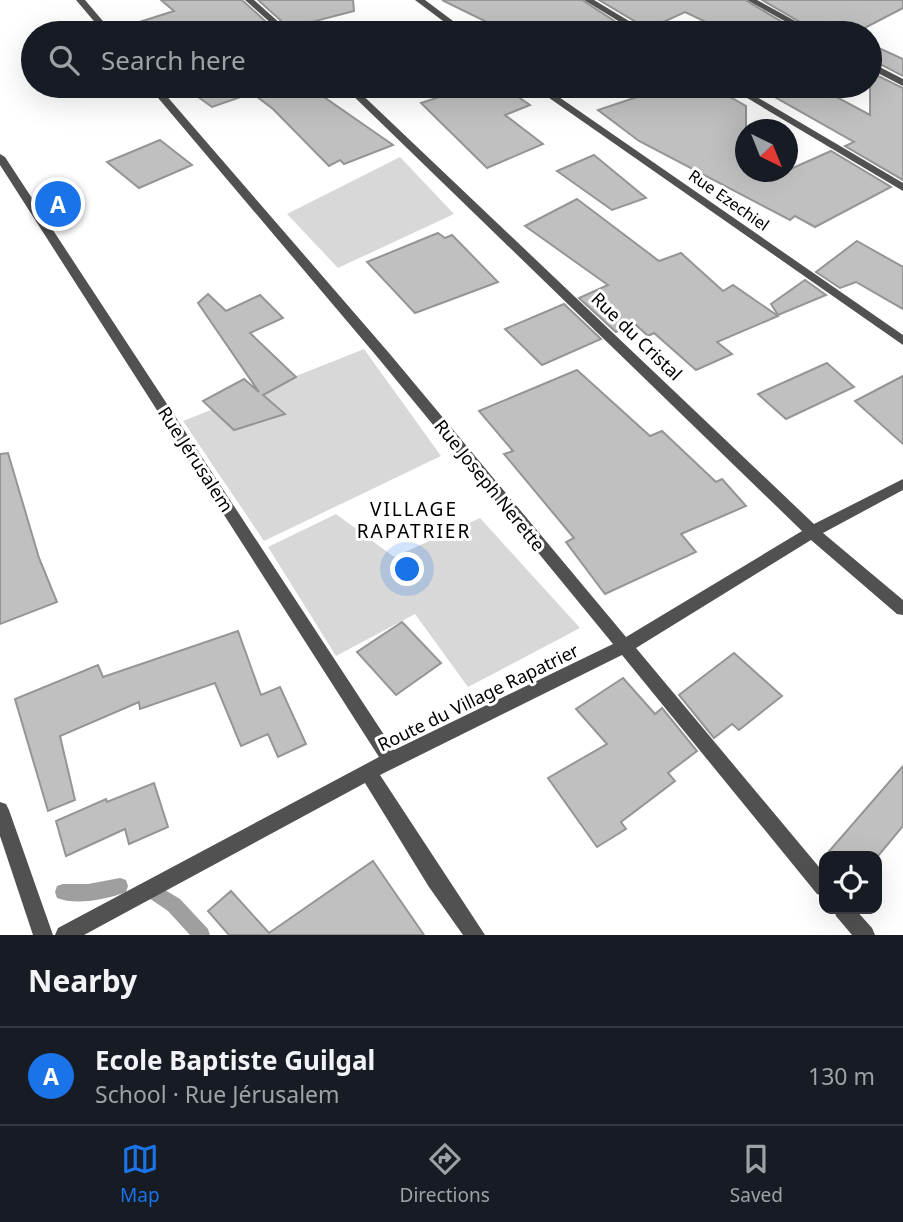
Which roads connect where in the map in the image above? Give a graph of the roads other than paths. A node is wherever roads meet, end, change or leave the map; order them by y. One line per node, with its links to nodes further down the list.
1 (80, 0): 6 (street)
2 (248, 0): 7 (street)
3 (419, 0): 8 (street)
4 (588, 0): 9 (street)
5 (751, 0): 10 (street)
6 (98, 21)
7 (273, 21)
8 (448, 21)
9 (624, 21)
10 (790, 21)
11 (882, 72): 12 (street)
12 (903, 83)
13 (163, 98): 23 (street, Rue Joseph Nerette)
14 (361, 98): 21 (street, Rue du Cristal)
15 (554, 98): 19 (street, Rue Ezechiel)
16 (752, 98): 18 (street)
17 (0, 157): 24 (street, Rue Jérusalem)
18 (903, 188)
19 (903, 341)
20 (903, 484): 21 (street, Route du Village Rapatrier)
21 (812, 531): 22 (street, Rue du Cristal); 23 (street, Route du Village Rapatrier)
22 (903, 609)
23 (623, 647): 24 (street, Route du Village Rapatrier); 27 (street, Rue Joseph Nerette)
24 (391, 760): 25 (street, Route du Village Rapatrier)
25 (368, 772): 30 (street, Route du Village Rapatrier); 31 (street)
26 (0, 810): 29 (street)
27 (819, 881)
28 (846, 914): 32 (street)
29 (43, 935)
30 (65, 935)
31 (475, 935)
32 (864, 935)

